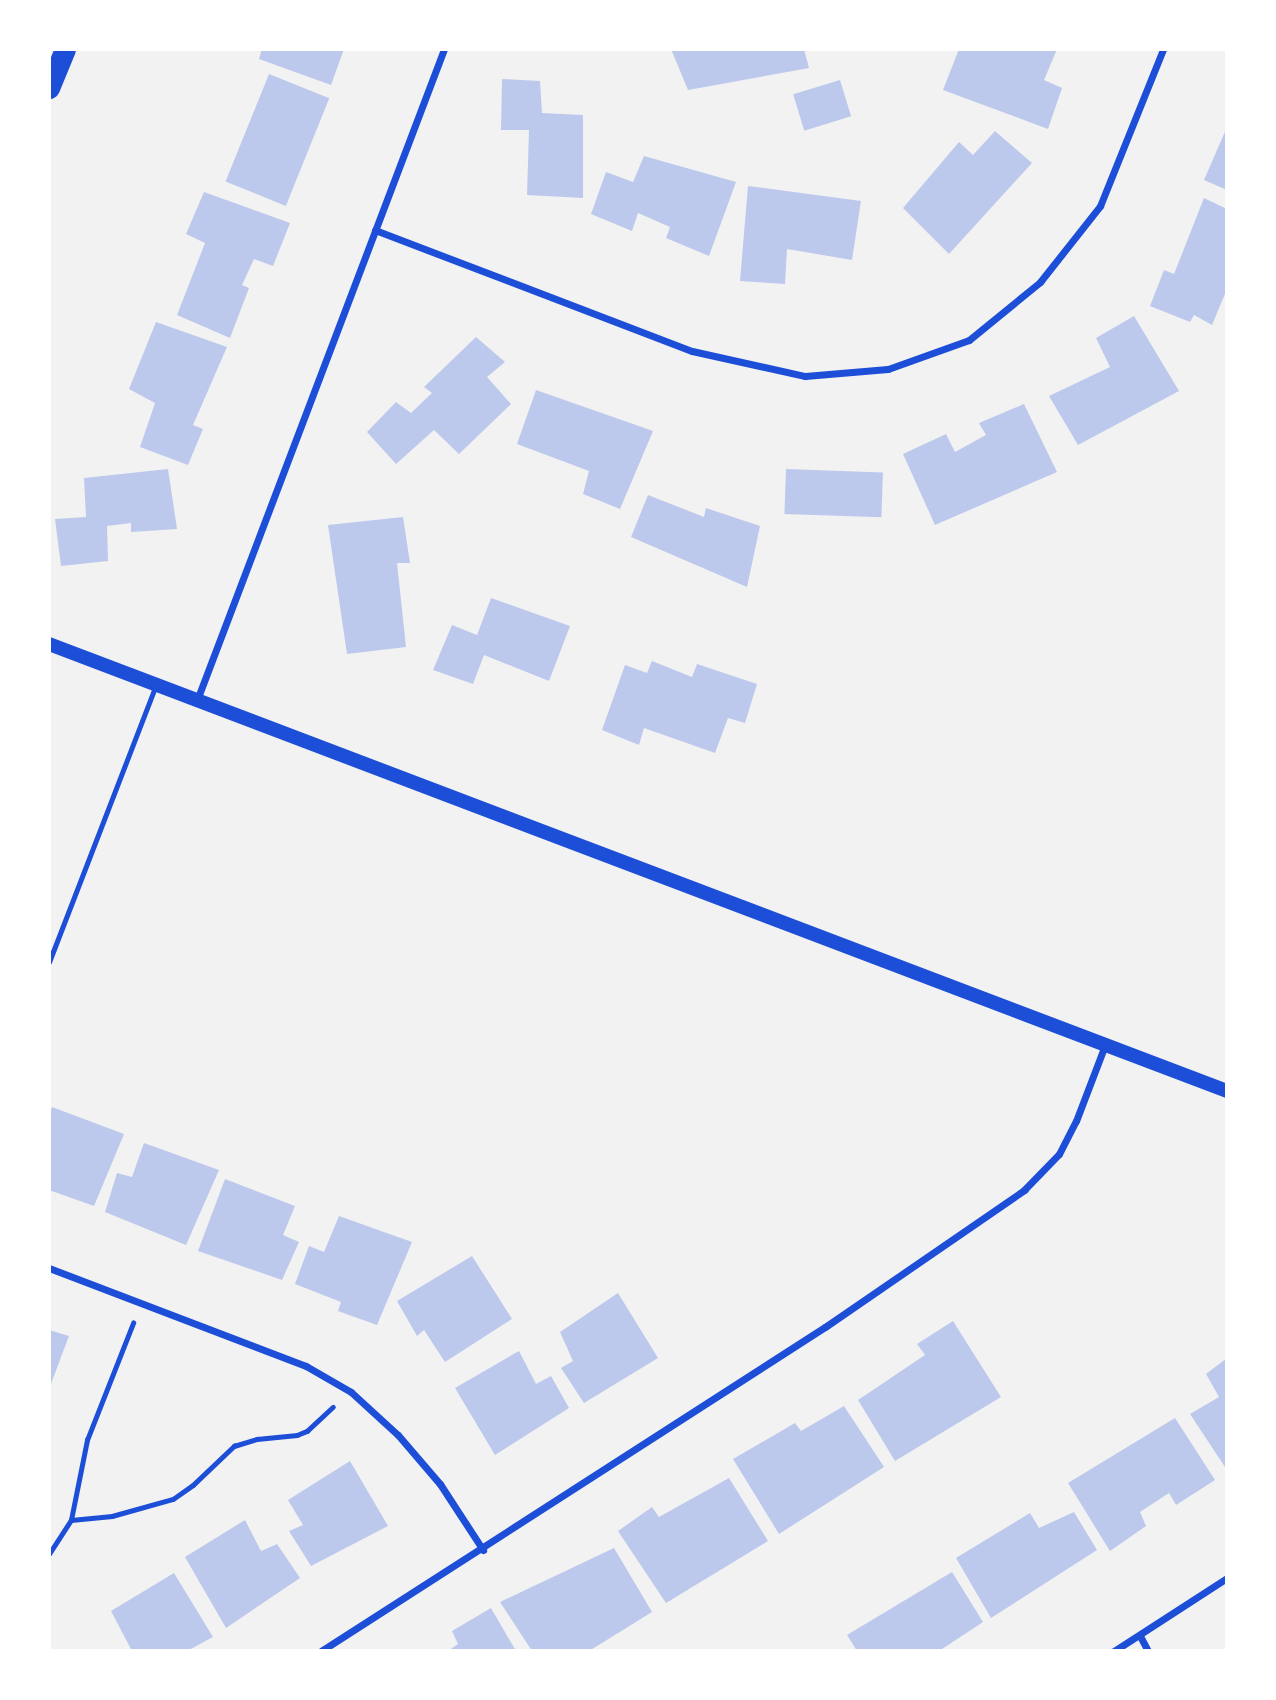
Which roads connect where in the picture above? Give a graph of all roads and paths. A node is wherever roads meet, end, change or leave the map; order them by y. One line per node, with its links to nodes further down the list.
1 (65, 49): 4 (highway)
2 (444, 49): 5 (street)
3 (1163, 49): 5 (street)
4 (49, 88)
5 (375, 230): 8 (street)
6 (49, 644): 7 (main road)
7 (156, 685): 8 (main road); 9 (lane)
8 (197, 700): 10 (main road)
9 (49, 962)
10 (1105, 1045): 11 (main road); 16 (street)
11 (1227, 1091)
12 (49, 1268): 13 (street)
13 (140, 1302): 14 (street); 15 (path)
14 (351, 1392): 15 (path); 16 (street)
15 (71, 1520): 17 (path)
16 (483, 1550): 20 (street)
17 (49, 1554)
18 (1227, 1578): 19 (street)
19 (1140, 1636): 21 (street); 22 (street)
20 (321, 1651)
21 (1114, 1651)
22 (1148, 1651)

